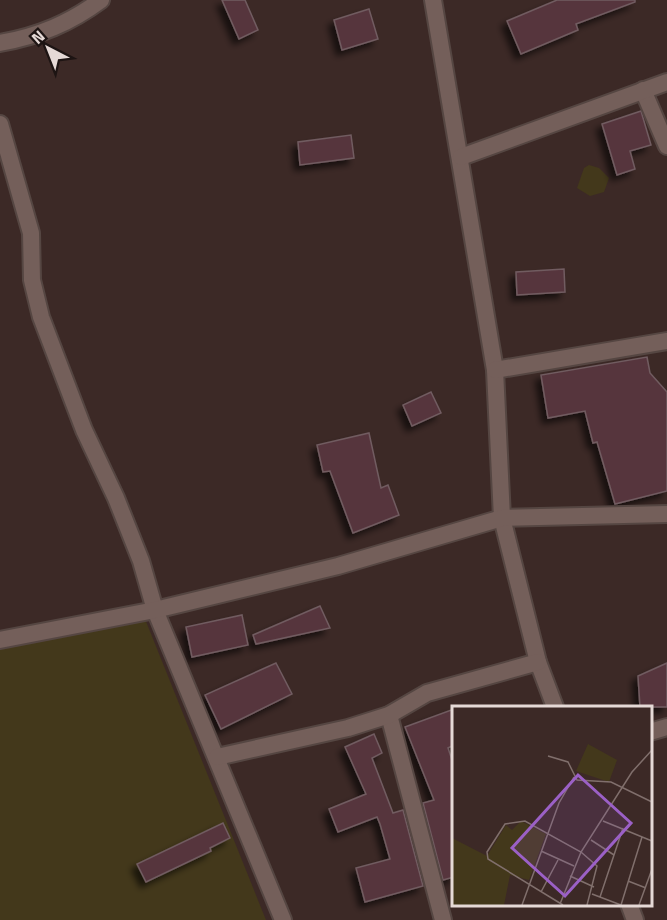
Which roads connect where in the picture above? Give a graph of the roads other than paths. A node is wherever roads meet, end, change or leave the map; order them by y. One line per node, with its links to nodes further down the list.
1 (102, 0): 3 (street)
2 (433, 0): 8 (street)
3 (0, 43)
4 (667, 82): 5 (street)
5 (643, 90): 7 (street); 8 (street)
6 (0, 124): 13 (street)
7 (667, 146)
8 (461, 157): 10 (street)
9 (667, 341): 10 (street)
10 (495, 370): 12 (street)
11 (667, 514): 12 (street)
12 (502, 518): 13 (street); 15 (street)
13 (155, 610): 14 (street); 20 (street)
14 (0, 640)
15 (538, 662): 16 (street); 17 (street)
16 (555, 706)
17 (389, 715): 20 (street); 23 (street)
18 (667, 727): 19 (street)
19 (652, 732)
20 (217, 757): 22 (street)
21 (630, 905): 24 (street)
22 (283, 920)
23 (443, 920)
24 (635, 920)

